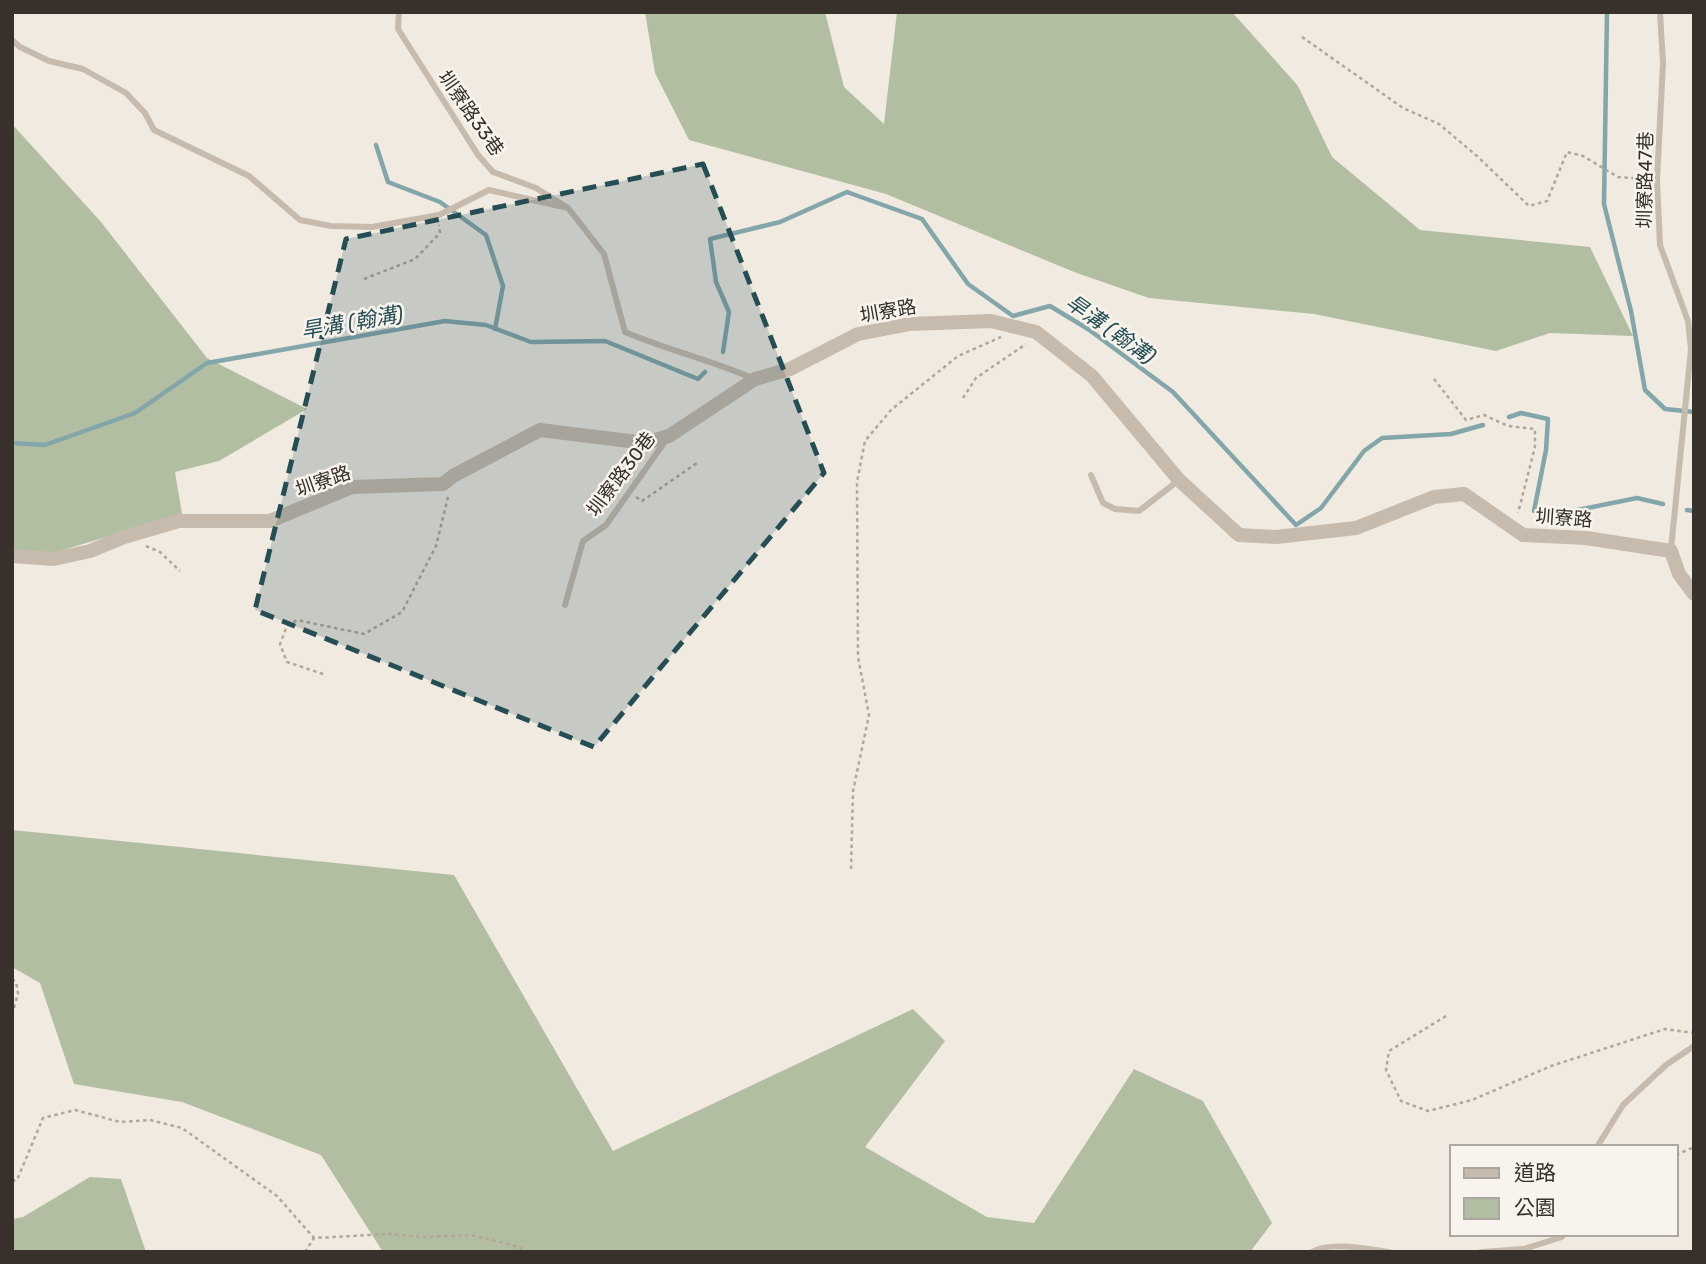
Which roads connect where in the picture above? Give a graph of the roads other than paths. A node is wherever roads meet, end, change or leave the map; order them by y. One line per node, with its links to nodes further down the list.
1 (399, 12): 4 (lane, 圳寮路33巷)
2 (1660, 12): 9 (lane, 圳寮路47巷)
3 (12, 40): 4 (lane)
4 (568, 208): 5 (lane, 圳寮路33巷)
5 (755, 379): 6 (street, 圳寮路); 8 (street, 圳寮路)
6 (669, 436): 10 (street, 圳寮路); 12 (lane, 圳寮路30巷)
7 (1091, 475): 8 (lane)
8 (1179, 480): 9 (street, 圳寮路)
9 (1671, 551): 11 (street)
10 (12, 556)
11 (1694, 594)
12 (565, 605)
13 (1694, 1046): 14 (lane)
14 (1598, 1145)
15 (1563, 1236): 18 (lane)
16 (1312, 1252): 17 (lane)
17 (1389, 1252)
18 (1482, 1252)

